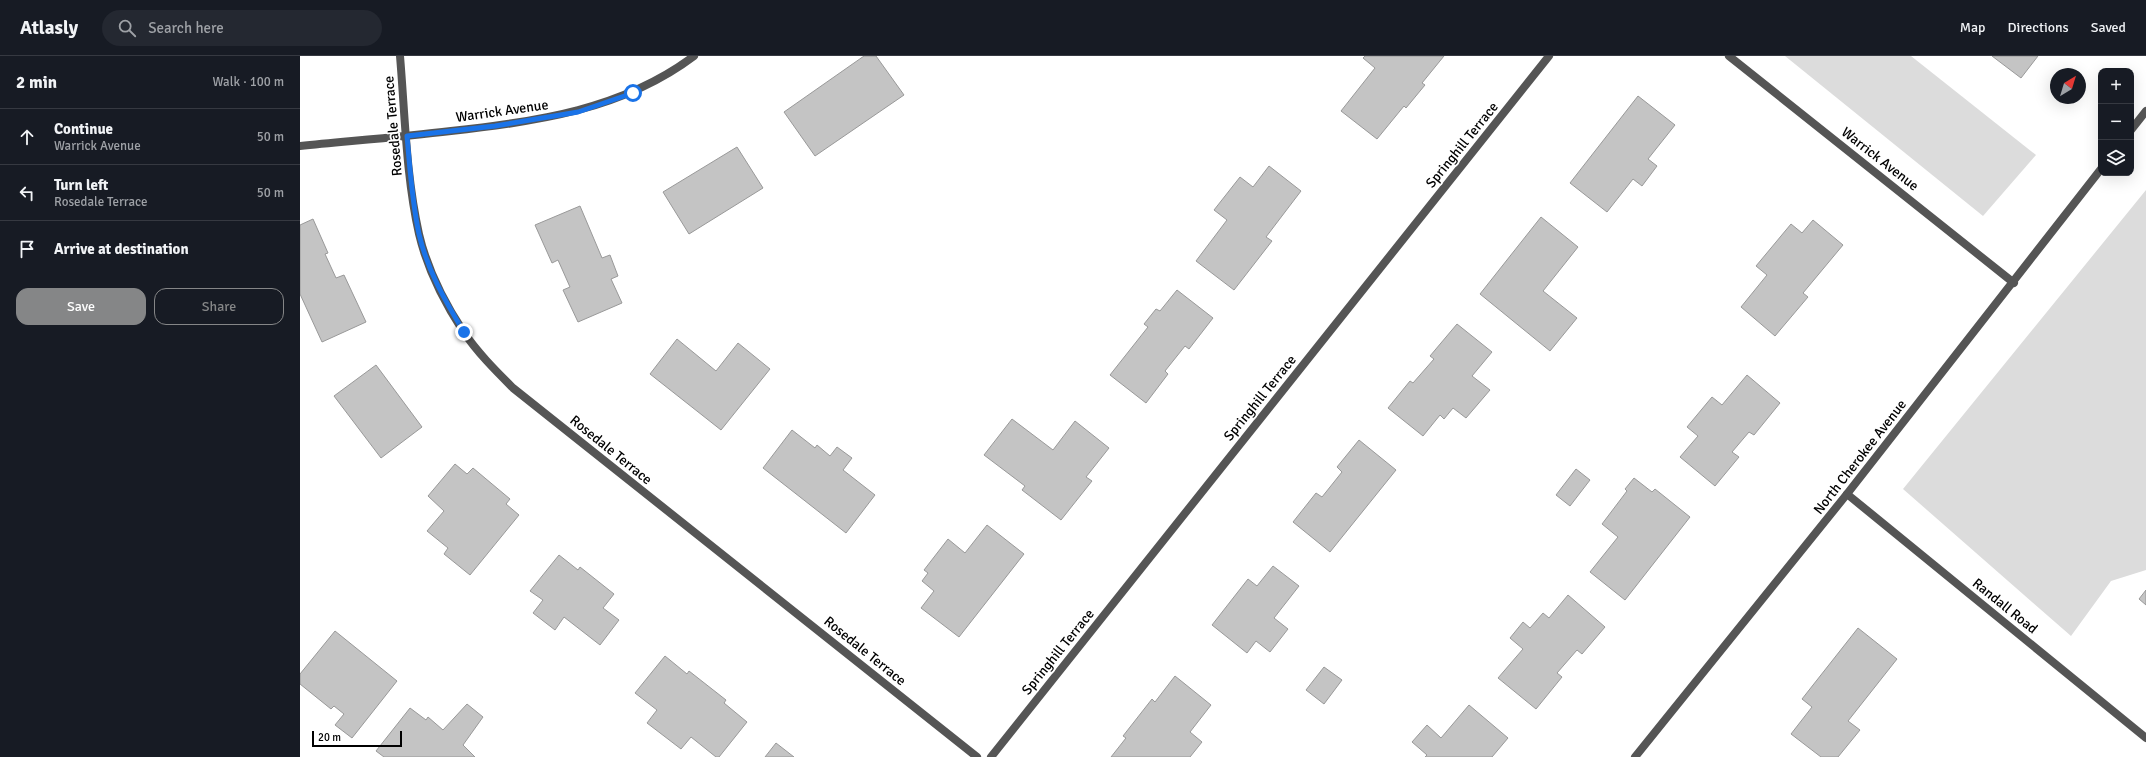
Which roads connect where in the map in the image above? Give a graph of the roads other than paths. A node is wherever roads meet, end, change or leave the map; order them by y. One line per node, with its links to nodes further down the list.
1 (400, 56): 7 (street, Rosedale Terrace)
2 (694, 56): 7 (street, Warrick Avenue)
3 (1549, 56): 14 (street, Springhill Terrace)
4 (1729, 56): 10 (street, Warrick Avenue)
5 (2146, 110): 6 (street)
6 (2134, 126)
7 (407, 136): 8 (street, Warrick Avenue); 13 (street, Rosedale Terrace)
8 (300, 146)
9 (2098, 173): 10 (street, North Cherokee Avenue)
10 (2014, 283): 11 (street, North Cherokee Avenue)
11 (1847, 494): 12 (street, Randall Road); 15 (street, North Cherokee Avenue)
12 (2146, 738)
13 (977, 757)
14 (991, 757)
15 (1635, 757)

